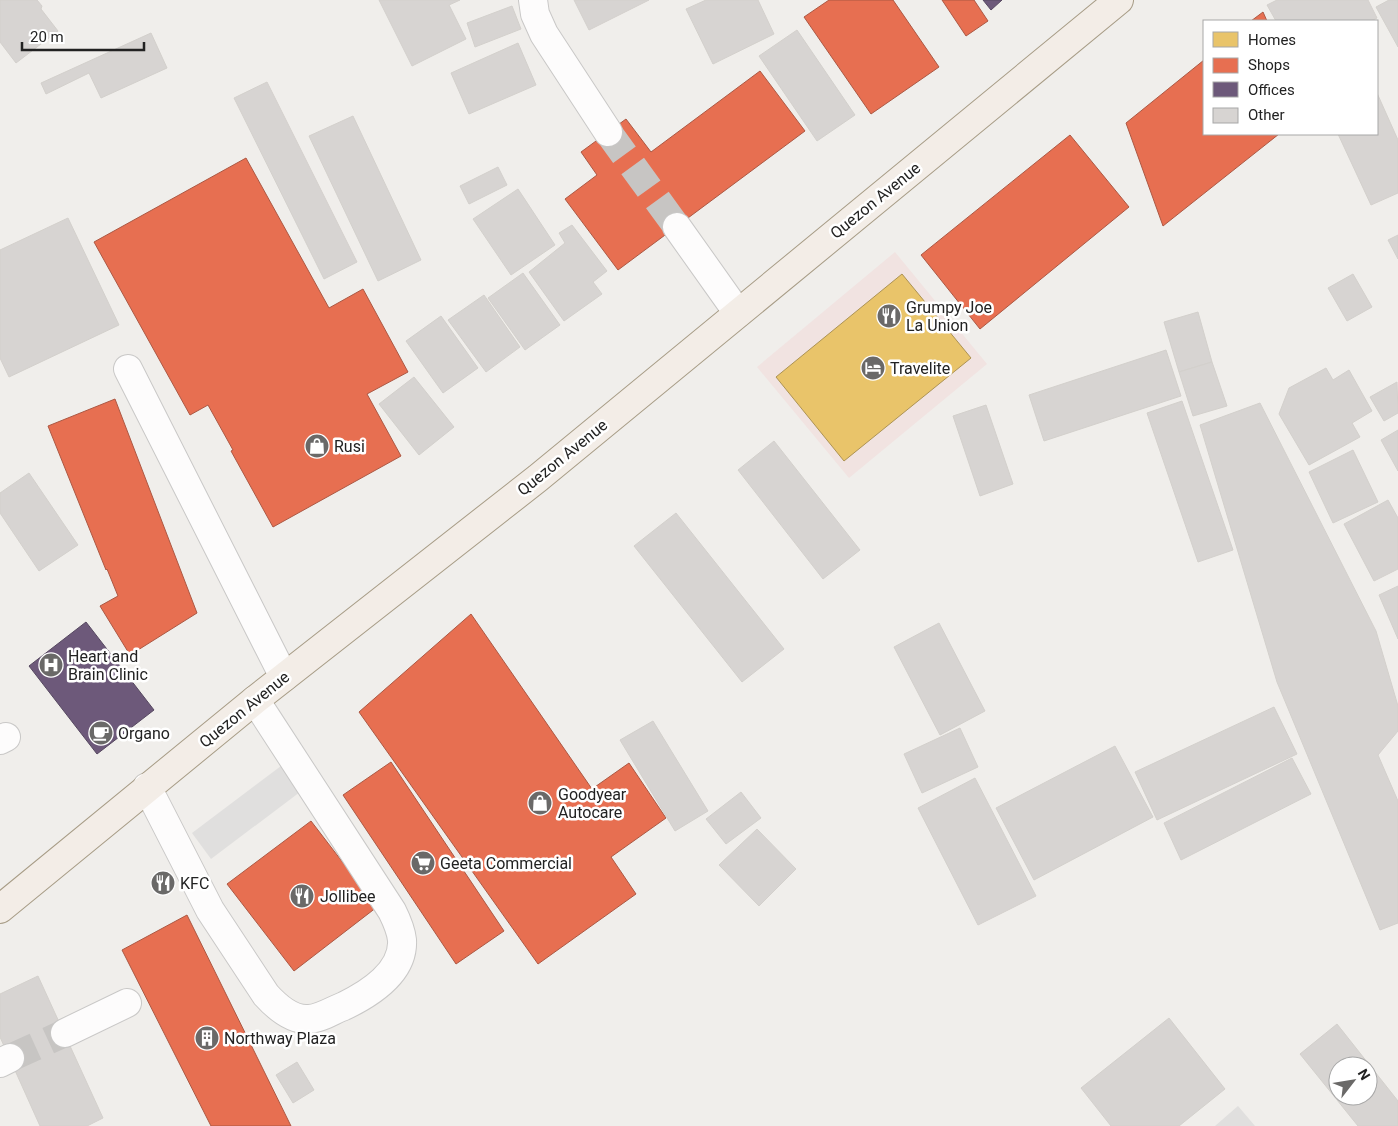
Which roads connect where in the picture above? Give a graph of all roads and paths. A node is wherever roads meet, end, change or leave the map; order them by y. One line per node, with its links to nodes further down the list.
1 (534, 0): 3 (lane)
2 (1119, 0): 5 (main road, Quezon Avenue)
3 (608, 132)
4 (677, 227): 5 (lane)
5 (738, 313): 7 (main road, Quezon Avenue)
6 (128, 369): 7 (lane)
7 (284, 677): 8 (main road, Quezon Avenue)
8 (255, 700): 9 (main road, Quezon Avenue); 9 (lane)
9 (147, 787): 10 (main road, Quezon Avenue)
10 (0, 909)
11 (127, 1003): 12 (lane)
12 (64, 1033)

